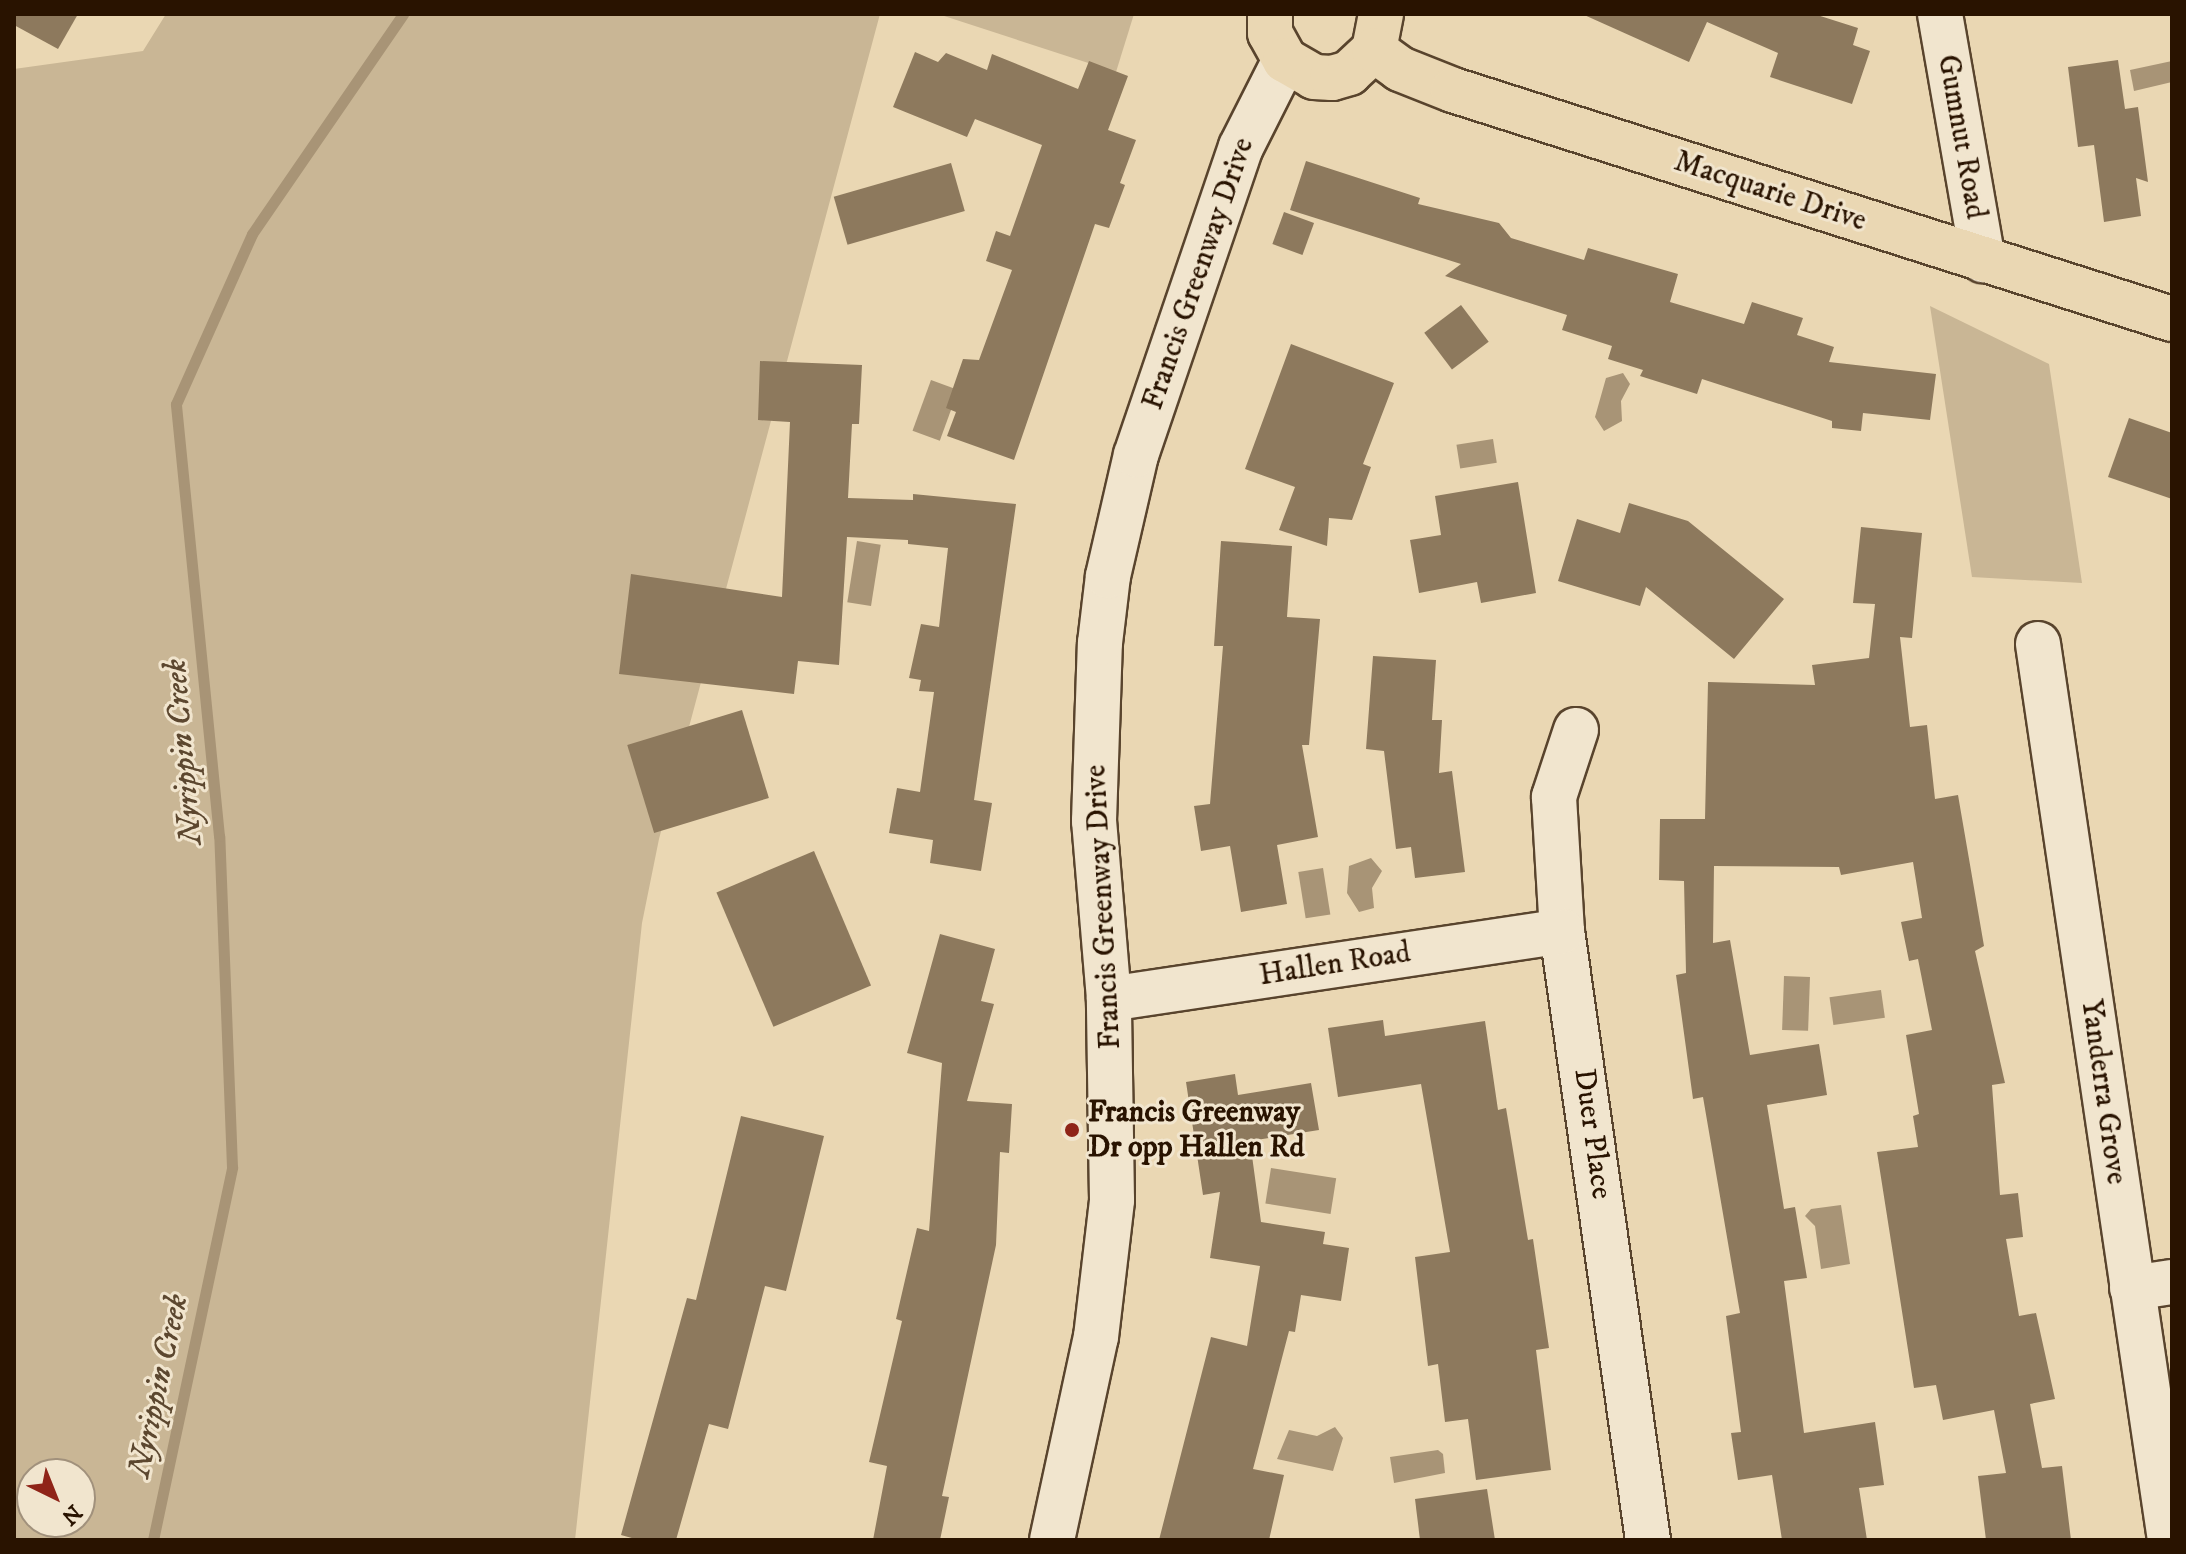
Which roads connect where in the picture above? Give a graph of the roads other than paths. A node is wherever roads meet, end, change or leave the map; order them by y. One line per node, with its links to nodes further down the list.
1 (1270, 14): 4 (main road)
2 (1940, 14): 5 (street, Gumnut Road)
3 (1378, 32): 4 (main road); 5 (main road, Macquarie Drive)
4 (1285, 60): 10 (street, Francis Greenway Drive)
5 (1983, 260): 6 (main road, Macquarie Drive)
6 (2172, 319)
7 (2038, 644): 11 (street, Yanderra Grove)
8 (1576, 730): 9 (street, Duer Place)
9 (1562, 931): 10 (street, Hallen Road); 13 (street, Duer Place)
10 (1109, 999): 12 (street, Francis Greenway Drive)
11 (2152, 1285): 14 (street, Yanderra Grove)
12 (1052, 1540)
13 (1648, 1540)
14 (2170, 1540)

